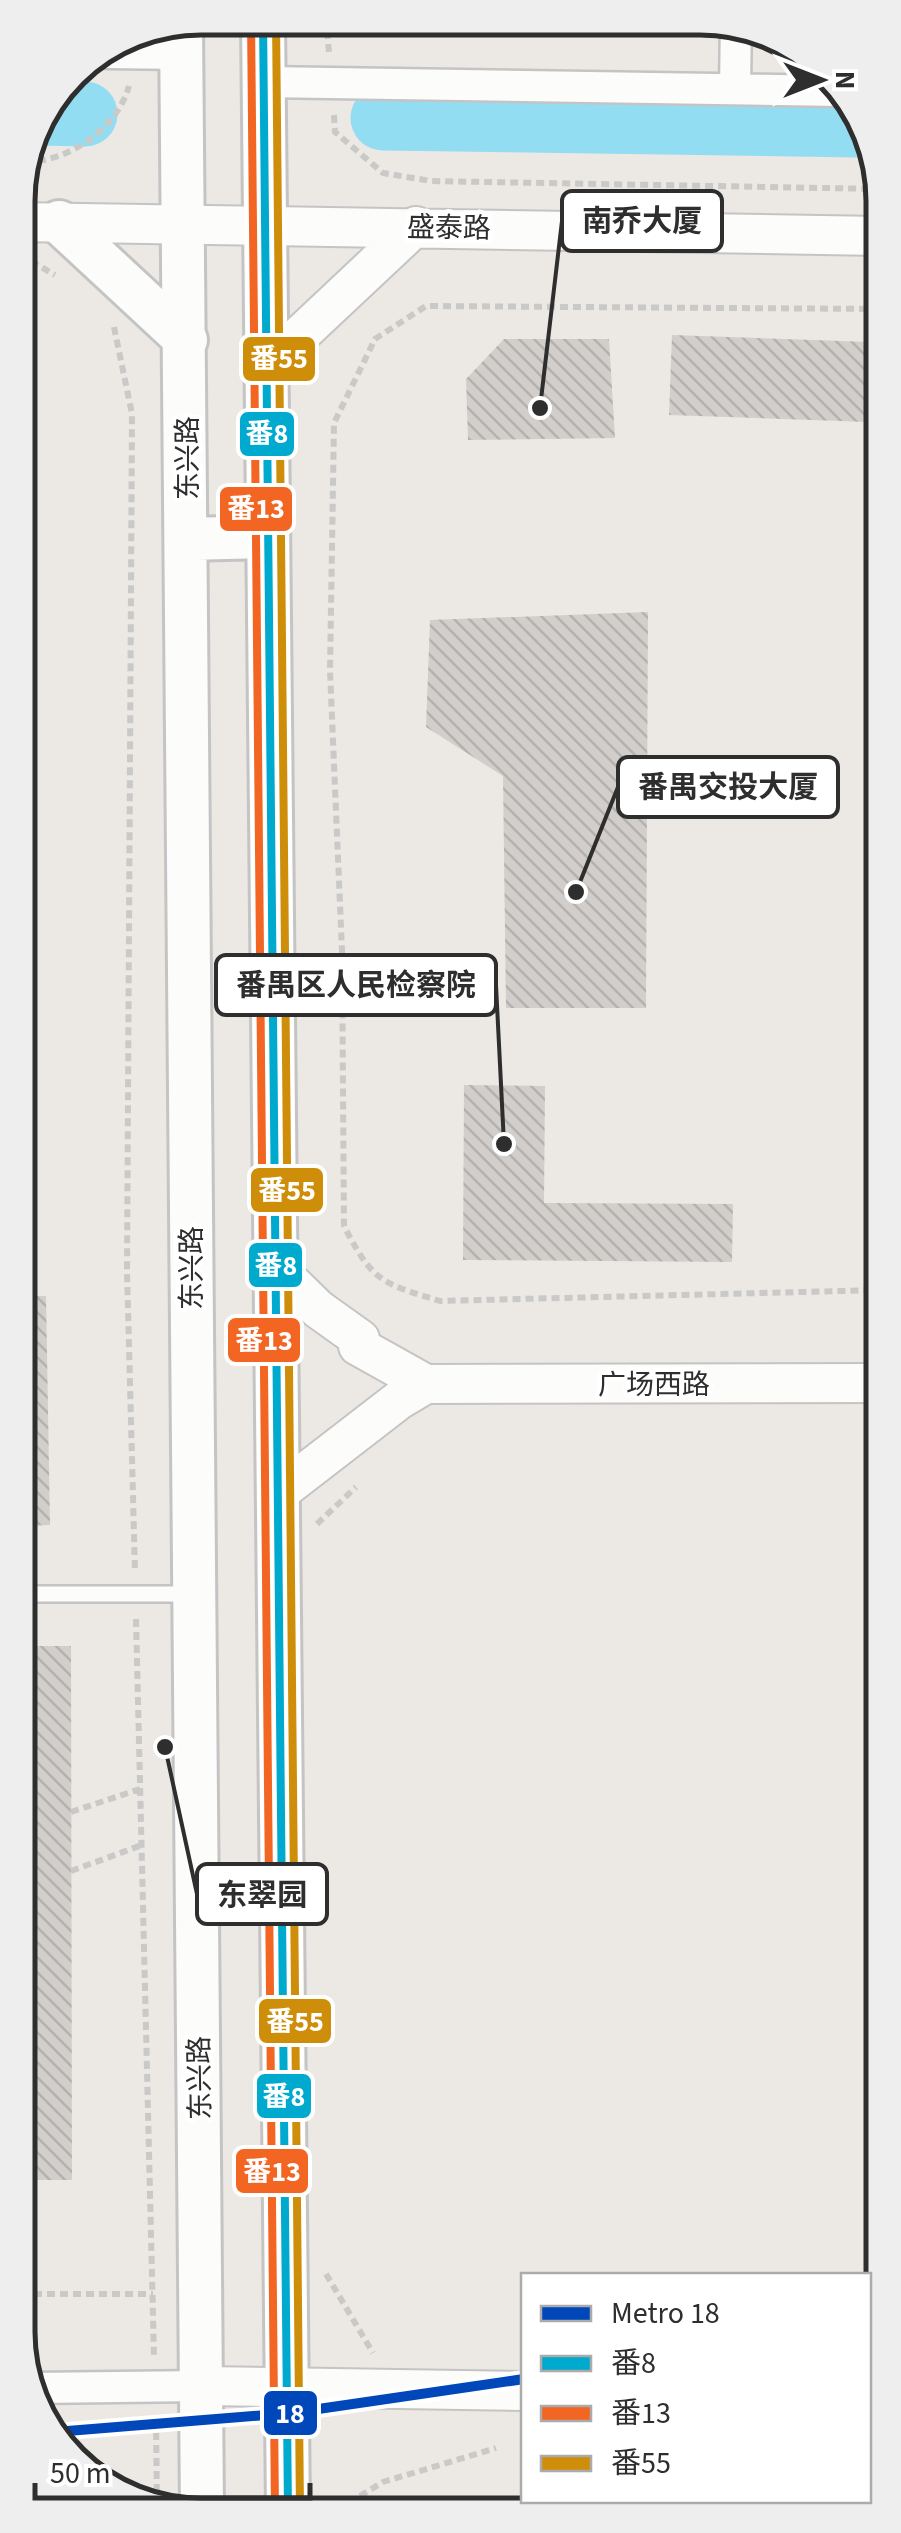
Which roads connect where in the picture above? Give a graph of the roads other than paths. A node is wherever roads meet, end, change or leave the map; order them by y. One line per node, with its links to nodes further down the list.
1 (263, 35): 5 (main road)
2 (735, 39): 6 (street)
3 (181, 40): 4 (street); 9 (main road, 东兴路)
4 (142, 47)
5 (264, 82): 6 (street); 10 (main road)
6 (734, 89): 7 (street)
7 (822, 90)
8 (38, 222): 9 (street, 盛泰路); 13 (main road)
9 (184, 222): 10 (street, 盛泰路); 13 (main road, 东兴路)
10 (266, 223): 11 (street, 盛泰路); 14 (main road)
11 (416, 226): 12 (street, 盛泰路); 14 (street)
12 (866, 236)
13 (186, 340): 16 (main road, 东兴路)
14 (267, 366): 15 (main road)
15 (268, 538): 16 (main road); 17 (main road)
16 (187, 539): 22 (main road, 东兴路)
17 (274, 1266): 19 (street); 20 (main road)
18 (866, 1382): 19 (street, 广场西路)
19 (426, 1384): 20 (street)
20 (276, 1495): 24 (main road)
21 (35, 1594): 22 (lane)
22 (194, 1594): 23 (main road, 东兴路)
23 (202, 2386): 24 (street); 25 (street); 27 (main road, 东兴路)
24 (287, 2387): 26 (street); 28 (main road)
25 (45, 2388)
26 (521, 2390)
27 (202, 2498)
28 (288, 2498)

